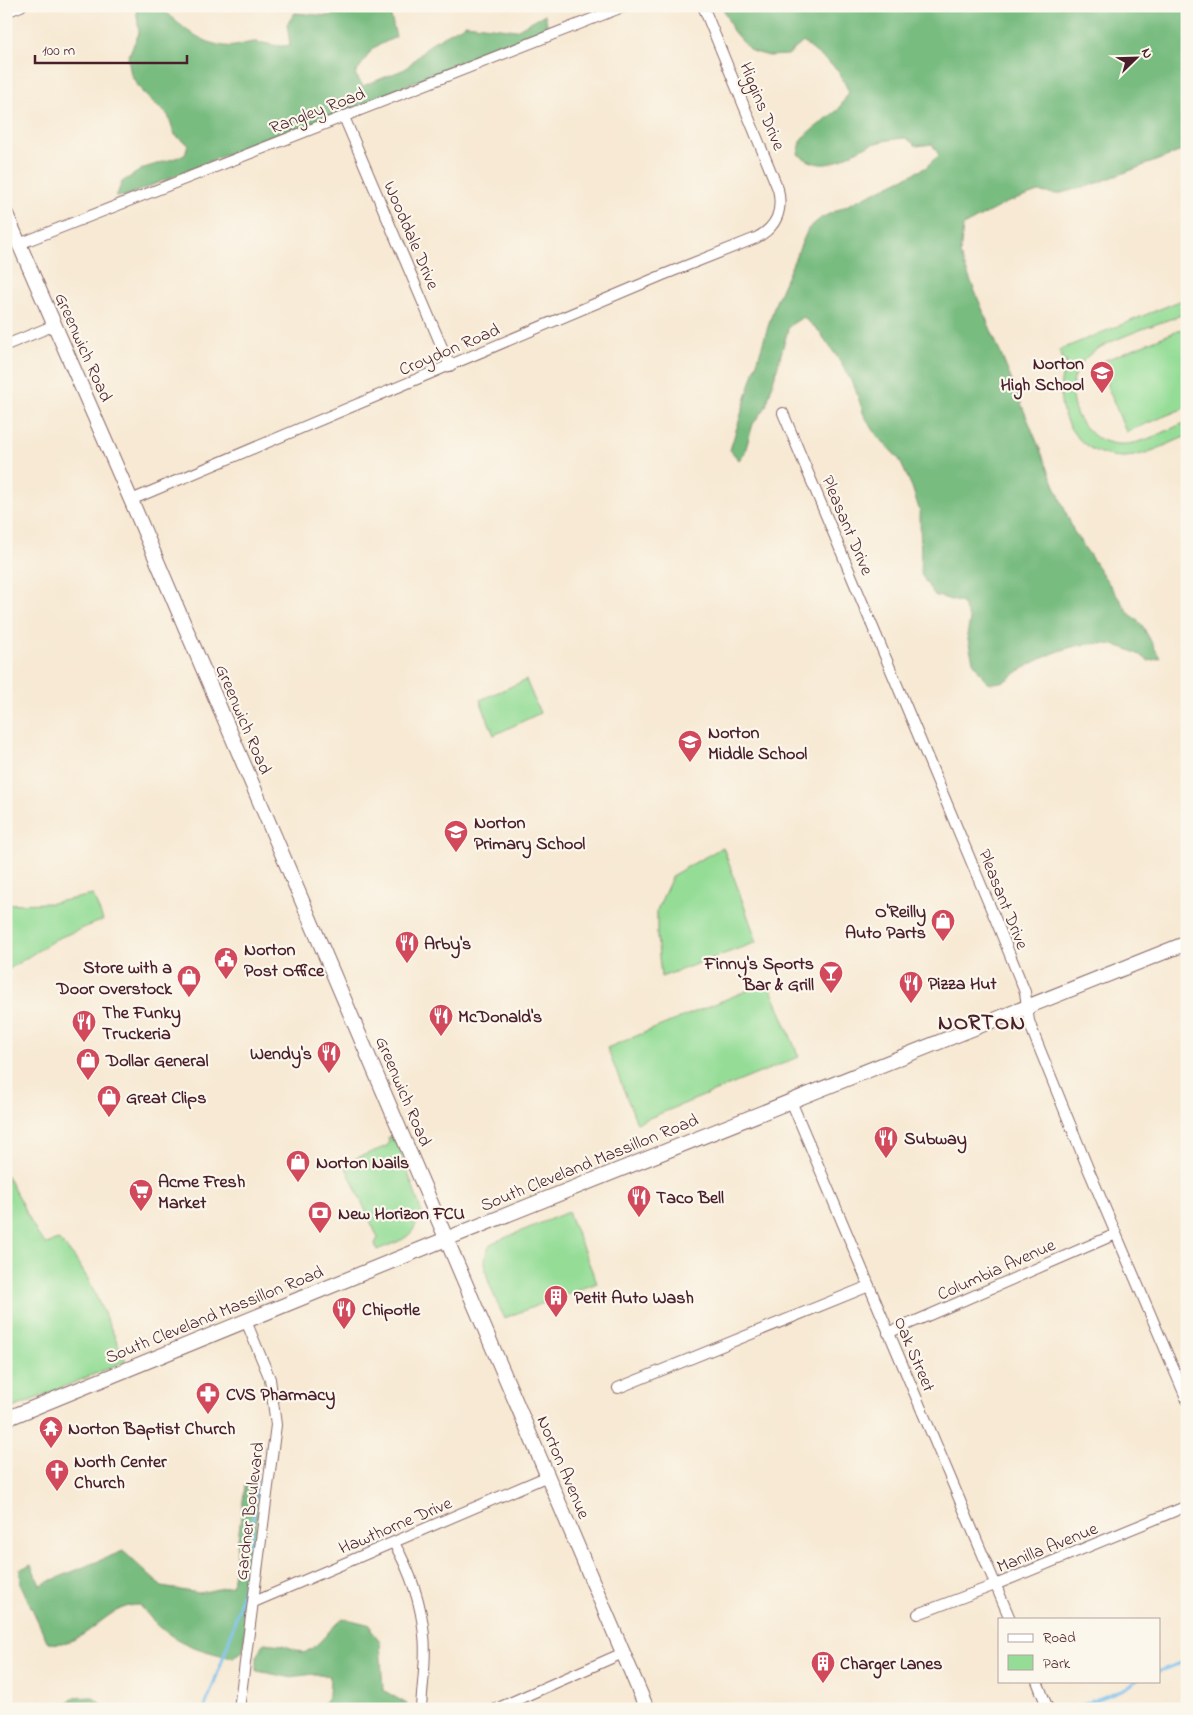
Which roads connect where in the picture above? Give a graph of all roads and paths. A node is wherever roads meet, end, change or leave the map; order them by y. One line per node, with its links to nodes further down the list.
1 (21, 6): 4 (street)
2 (625, 6): 5 (street, Rangley Road)
3 (703, 6): 7 (street, Higgins Drive)
4 (6, 12)
5 (344, 117): 8 (street, Rangley Road); 11 (street, Wooddale Drive)
6 (6, 214): 8 (main road, Greenwich Road)
7 (776, 221): 11 (street, Croydon Road)
8 (19, 244): 9 (main road, Greenwich Road)
9 (55, 325): 10 (street); 13 (main road, Greenwich Road)
10 (6, 345)
11 (450, 366): 13 (street, Croydon Road)
12 (783, 413): 15 (street, Pleasant Drive)
13 (131, 500): 18 (main road, Greenwich Road)
14 (1187, 943): 15 (main road, South Cleveland Massillon Road)
15 (1026, 1007): 16 (main road, South Cleveland Massillon Road); 17 (street, Pleasant Drive)
16 (791, 1101): 18 (main road, South Cleveland Massillon Road); 19 (street, Oak Street)
17 (1116, 1234): 21 (street, Columbia Avenue); 23 (street, Pleasant Drive)
18 (446, 1239): 20 (main road, South Cleveland Massillon Road); 25 (main road, Norton Avenue)
19 (869, 1286): 21 (street, Oak Street); 22 (street)
20 (246, 1321): 24 (main road, South Cleveland Massillon Road); 29 (street, Gardner Boulevard)
21 (888, 1333): 28 (street, Oak Street)
22 (618, 1388)
23 (1187, 1400)
24 (6, 1419)
25 (548, 1476): 27 (street, Hawthorne Drive); 32 (main road, Norton Avenue)
26 (1187, 1506): 28 (street, Manilla Avenue)
27 (394, 1543): 29 (street, Hawthorne Drive); 35 (street)
28 (995, 1586): 30 (street, Manilla Avenue); 31 (street, Oak Street)
29 (254, 1602): 34 (street, Gardner Boulevard)
30 (918, 1614)
31 (1010, 1618)
32 (624, 1653): 36 (street); 37 (main road, Norton Avenue)
33 (1037, 1682): 38 (street)
34 (239, 1709)
35 (421, 1709)
36 (496, 1709)
37 (647, 1709)
38 (1048, 1709)

